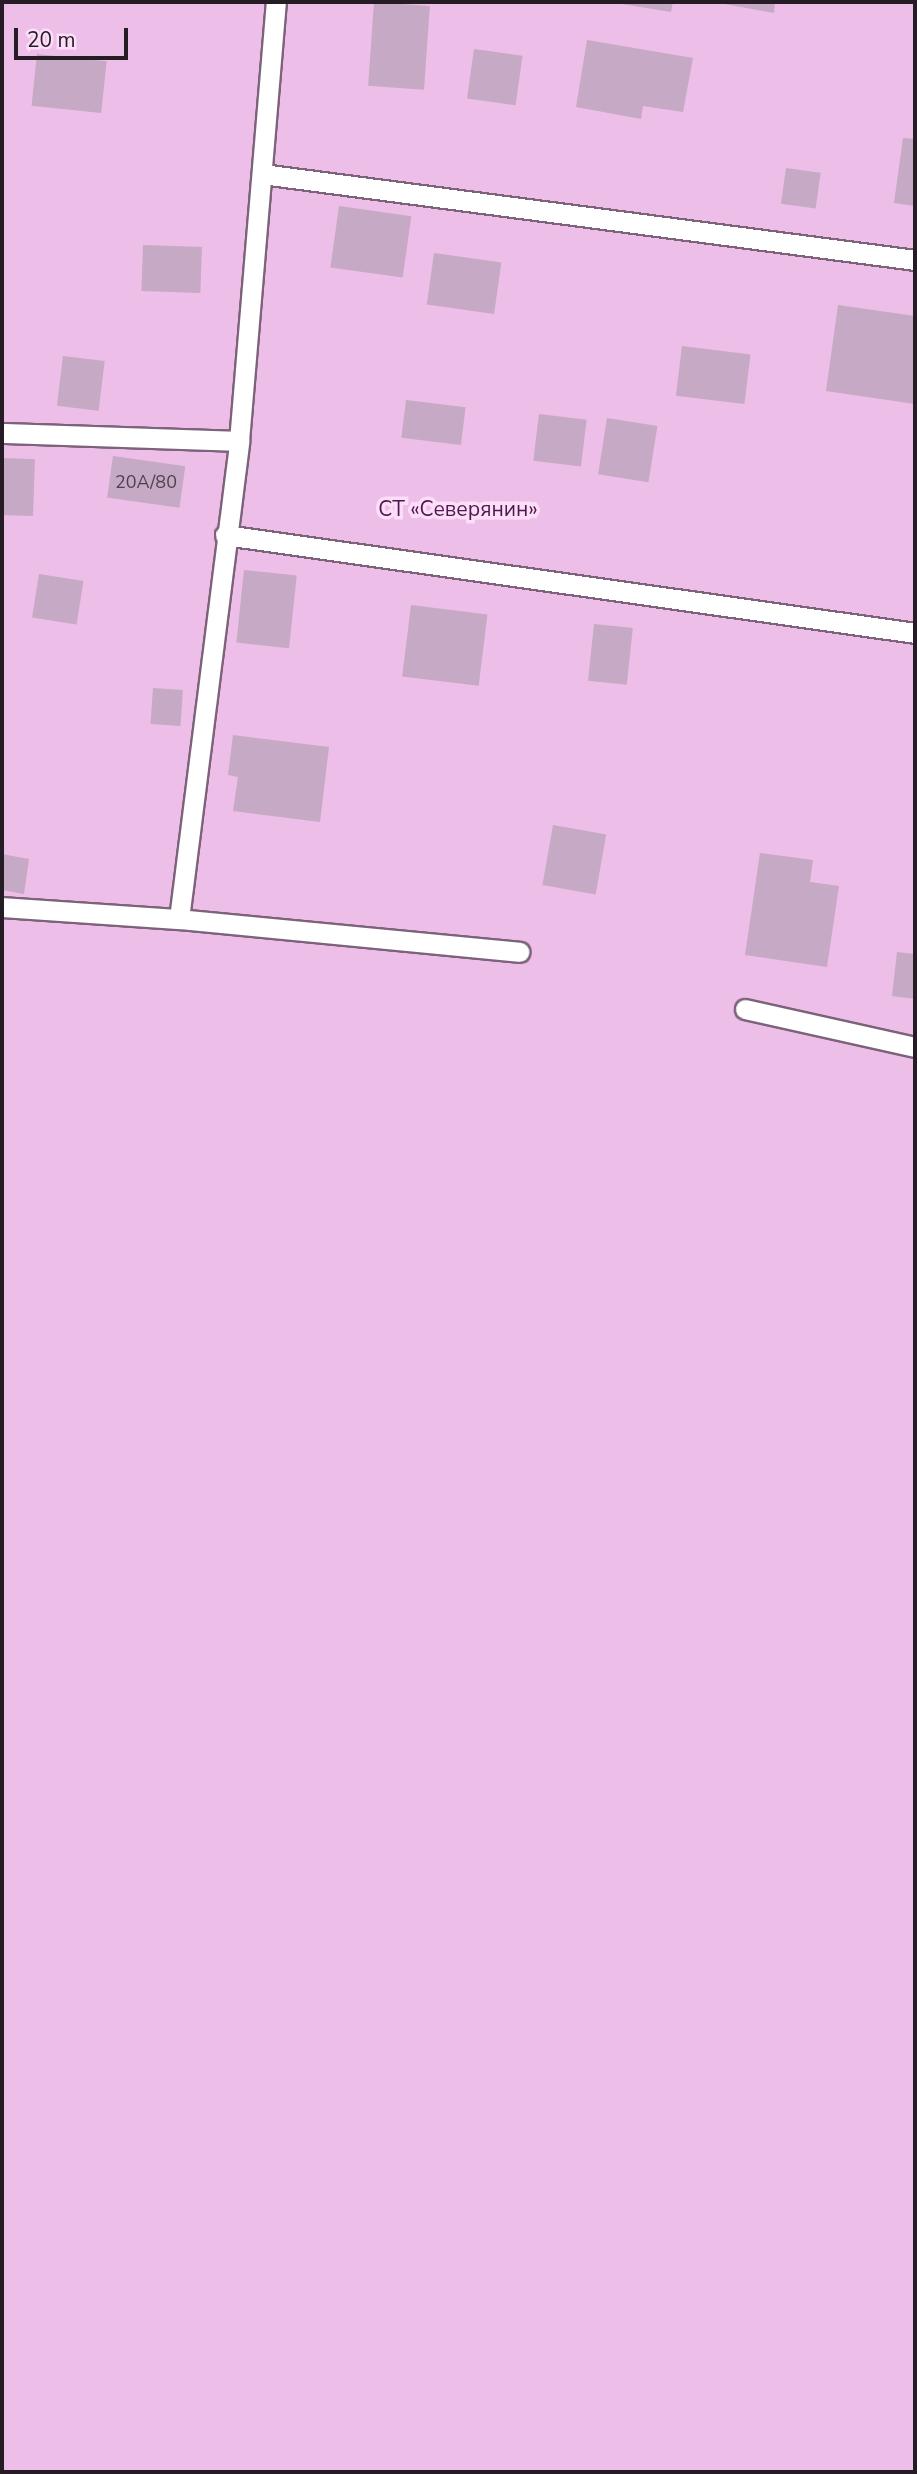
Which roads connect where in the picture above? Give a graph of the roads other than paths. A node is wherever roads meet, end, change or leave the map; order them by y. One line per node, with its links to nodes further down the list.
1 (276, 2): 2 (lane)
2 (262, 174): 3 (lane); 5 (lane)
3 (915, 260)
4 (2, 433): 5 (lane)
5 (239, 441): 6 (lane)
6 (225, 535): 7 (lane); 9 (lane)
7 (915, 633)
8 (2, 907): 9 (lane)
9 (180, 919): 10 (lane)
10 (519, 952)
11 (745, 1009): 12 (lane)
12 (915, 1047)

